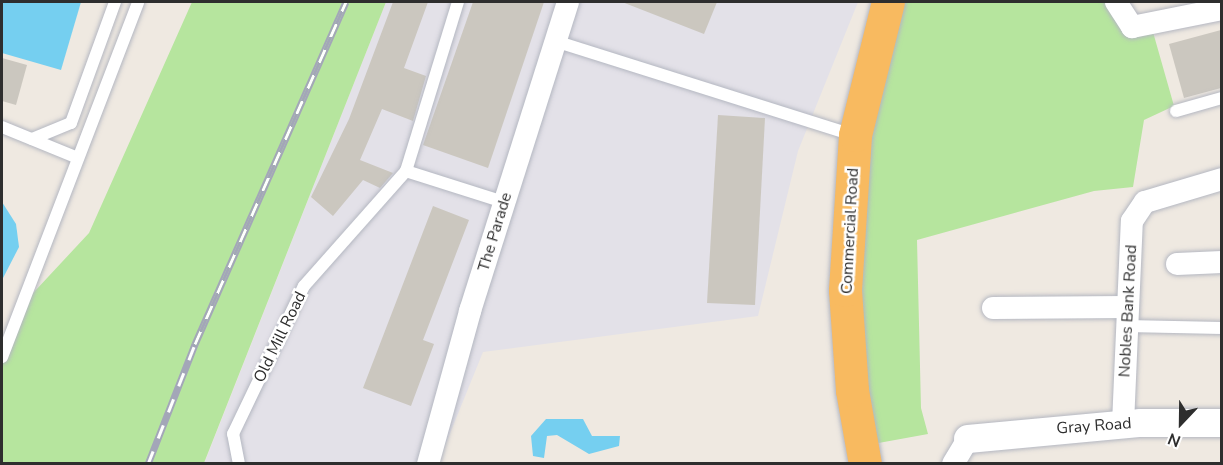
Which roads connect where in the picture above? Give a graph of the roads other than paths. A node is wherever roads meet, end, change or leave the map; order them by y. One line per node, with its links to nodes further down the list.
1 (115, 2): 13 (lane)
2 (138, 2): 14 (lane)
3 (458, 2): 15 (lane)
4 (568, 2): 8 (street, The Parade)
5 (888, 2): 12 (highway, Commercial Road)
6 (1116, 6): 7 (street)
7 (1221, 9)
8 (555, 41): 12 (lane); 17 (street, The Parade)
9 (1221, 98): 10 (lane)
10 (1176, 111)
11 (2, 127): 13 (lane)
12 (855, 135): 29 (highway, Commercial Road)
13 (32, 139): 14 (lane)
14 (78, 158): 23 (lane)
15 (406, 171): 17 (lane); 27 (lane, Old Mill Road)
16 (1221, 179): 21 (street, Nobles Bank Road)
17 (504, 202): 28 (street, The Parade)
18 (1221, 262): 19 (street)
19 (1177, 264)
20 (993, 308): 21 (street)
21 (1126, 317): 22 (lane); 25 (street, Nobles Bank Road)
22 (1221, 328)
23 (2, 357)
24 (1221, 423): 25 (street, Gray Road)
25 (1123, 424): 26 (street, Gray Road)
26 (968, 439): 30 (street)
27 (239, 464)
28 (428, 464)
29 (865, 464)
30 (953, 464)

